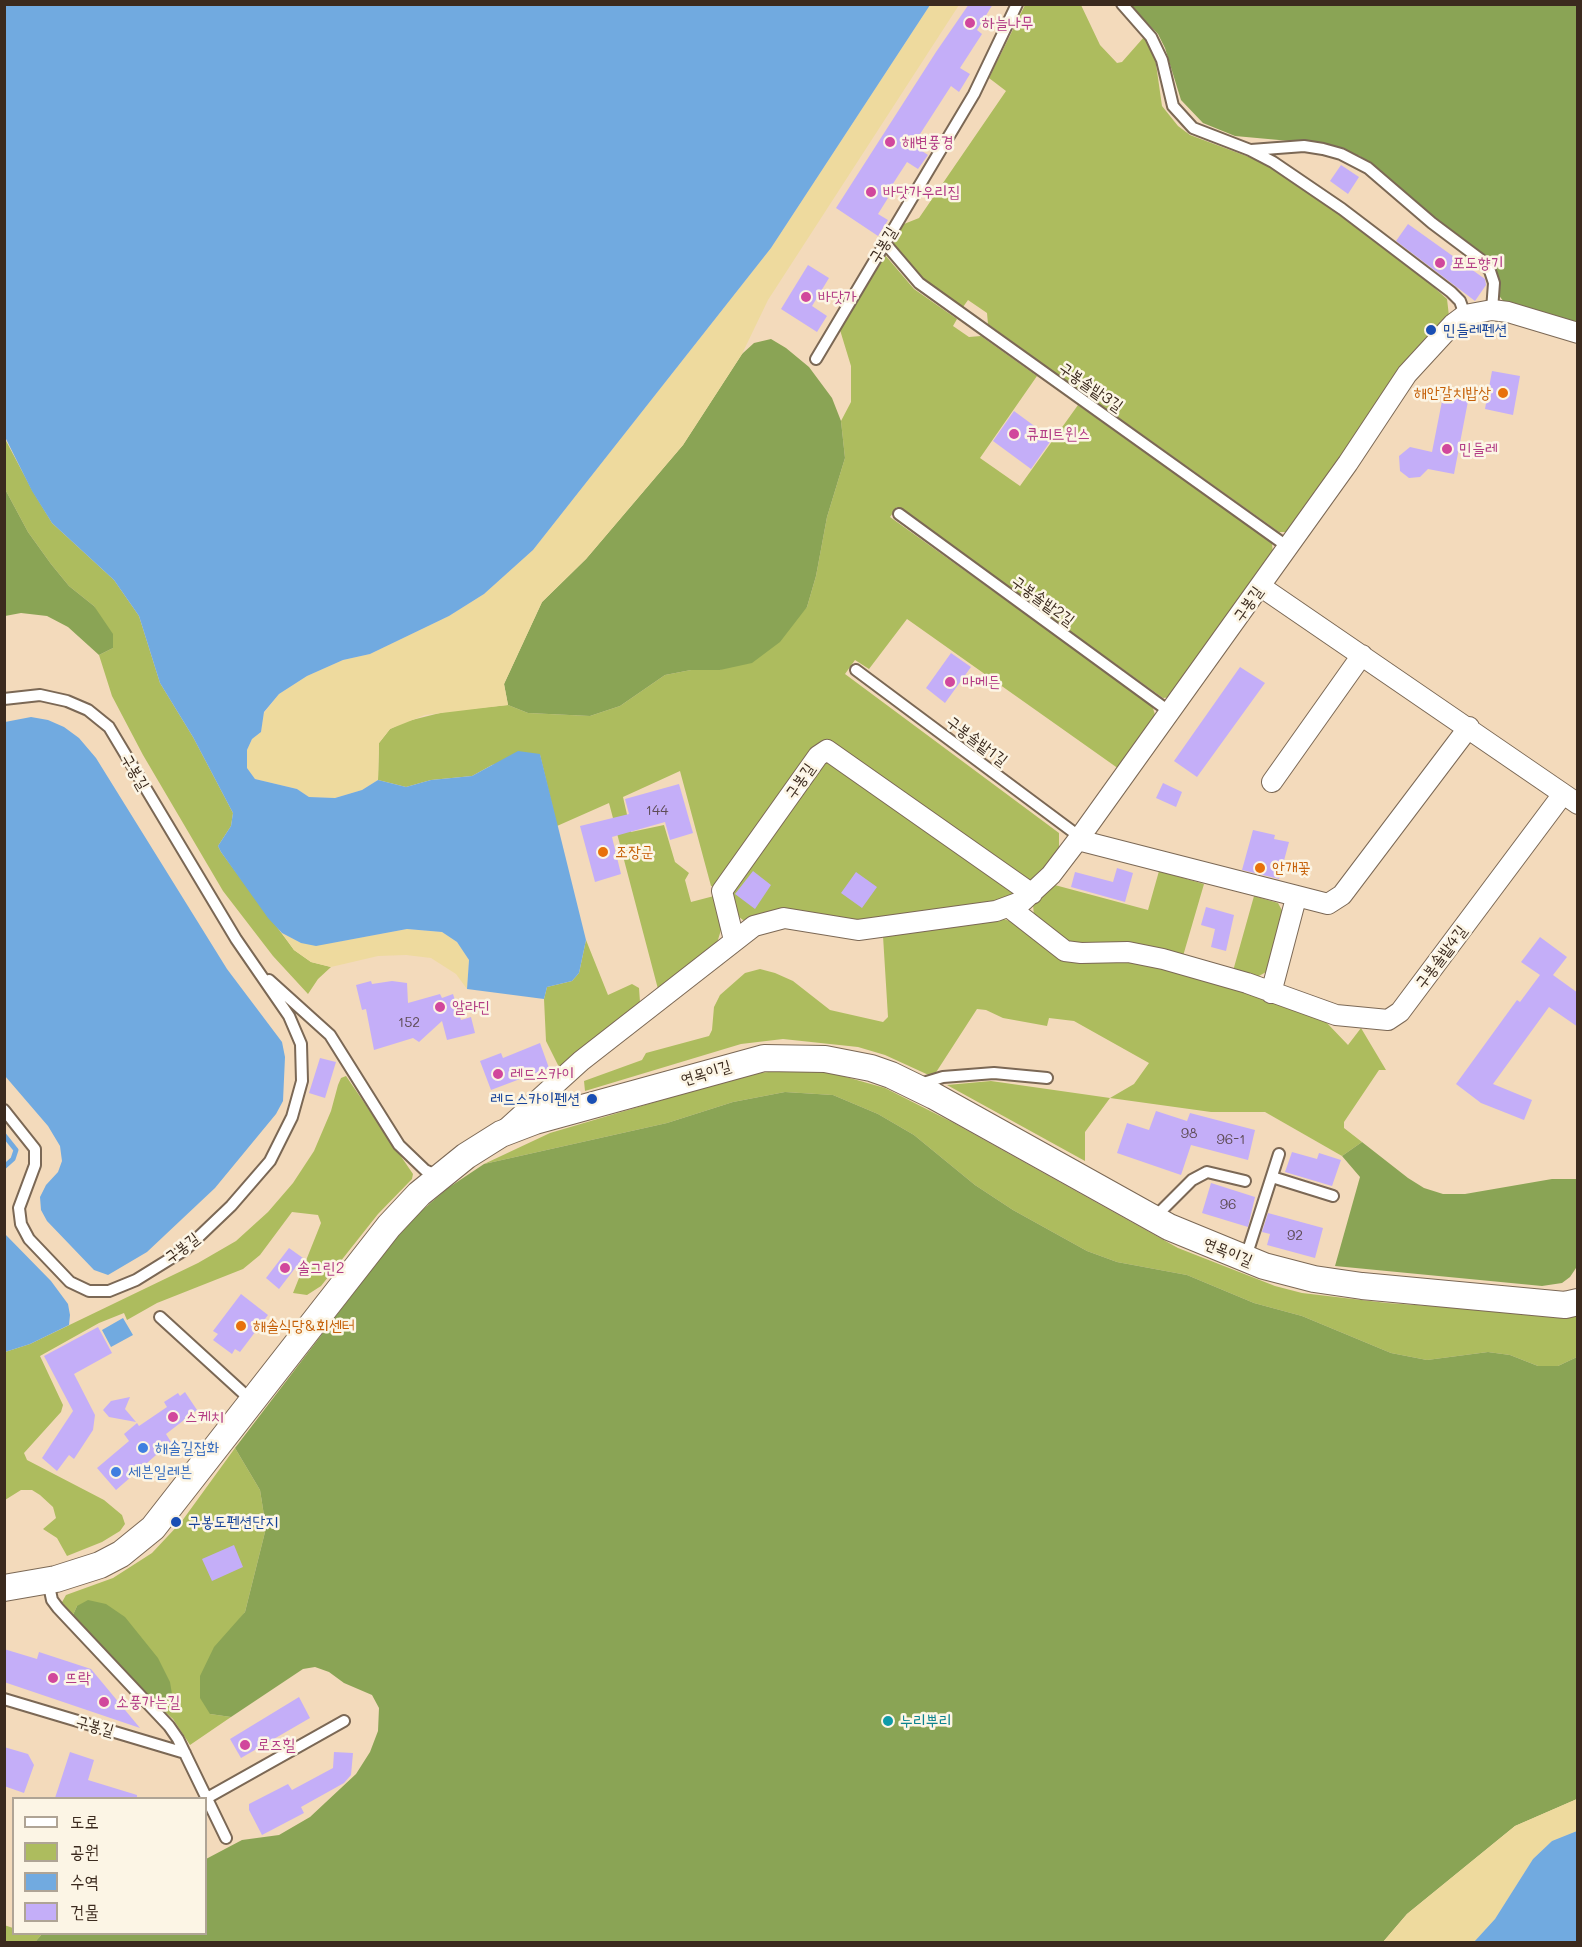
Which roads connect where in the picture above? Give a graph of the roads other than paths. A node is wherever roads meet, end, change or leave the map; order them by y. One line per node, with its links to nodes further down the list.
1 (1017, 4): 4 (lane, 구봉길)
2 (1122, 4): 3 (lane)
3 (1250, 150): 5 (lane); 6 (lane)
4 (885, 242): 8 (lane, 구봉길); 10 (lane, 구봉솔밭3길)
5 (1492, 310): 6 (street); 7 (street)
6 (1465, 315): 10 (street, 구봉길)
7 (1578, 333)
8 (816, 359)
9 (899, 514): 15 (lane, 구봉솔밭2길)
10 (1288, 547): 11 (street, 구봉길)
11 (1260, 586): 12 (street, 구봉솔밭4길); 15 (street, 구봉길)
12 (1362, 655): 16 (street, 구봉솔밭4길); 17 (street)
13 (856, 670): 19 (lane, 구봉솔밭1길)
14 (4, 699): 24 (lane, 구봉길)
15 (1170, 712): 19 (street, 구봉길)
16 (1469, 727): 18 (street, 구봉솔밭4길); 21 (street)
17 (1272, 782)
18 (1570, 799): 25 (street, 구봉솔밭4길)
19 (1079, 839): 20 (street, 구봉길); 21 (street)
20 (1032, 894): 22 (street, 구봉길); 23 (street, 구봉길)
21 (1296, 898): 25 (street)
22 (1010, 908): 23 (street, 구봉길); 25 (street, 구봉솔밭4길)
23 (734, 939): 29 (street, 구봉길)
24 (260, 973): 28 (lane, 구봉길); 31 (lane, 구봉길)
25 (1271, 993)
26 (1047, 1078): 27 (lane)
27 (914, 1085): 29 (street, 연목이길); 35 (street, 연목이길)
28 (4, 1110)
29 (501, 1134): 31 (street, 구봉길)
30 (1279, 1154): 32 (lane)
31 (439, 1176): 39 (street, 구봉길)
32 (1272, 1177): 34 (lane); 36 (lane)
33 (1245, 1180): 35 (lane)
34 (1333, 1196)
35 (1153, 1219): 36 (street, 연목이길)
36 (1245, 1260): 37 (street, 연목이길)
37 (1578, 1302)
38 (160, 1317): 39 (lane)
39 (252, 1401): 40 (street, 구봉길)
40 (48, 1580): 41 (street, 구봉길); 44 (lane)
41 (4, 1588)
42 (4, 1699): 44 (lane, 구봉길)
43 (344, 1721): 46 (lane)
44 (185, 1753): 45 (lane)
45 (207, 1797)
46 (207, 1798): 47 (lane)
47 (226, 1838)

